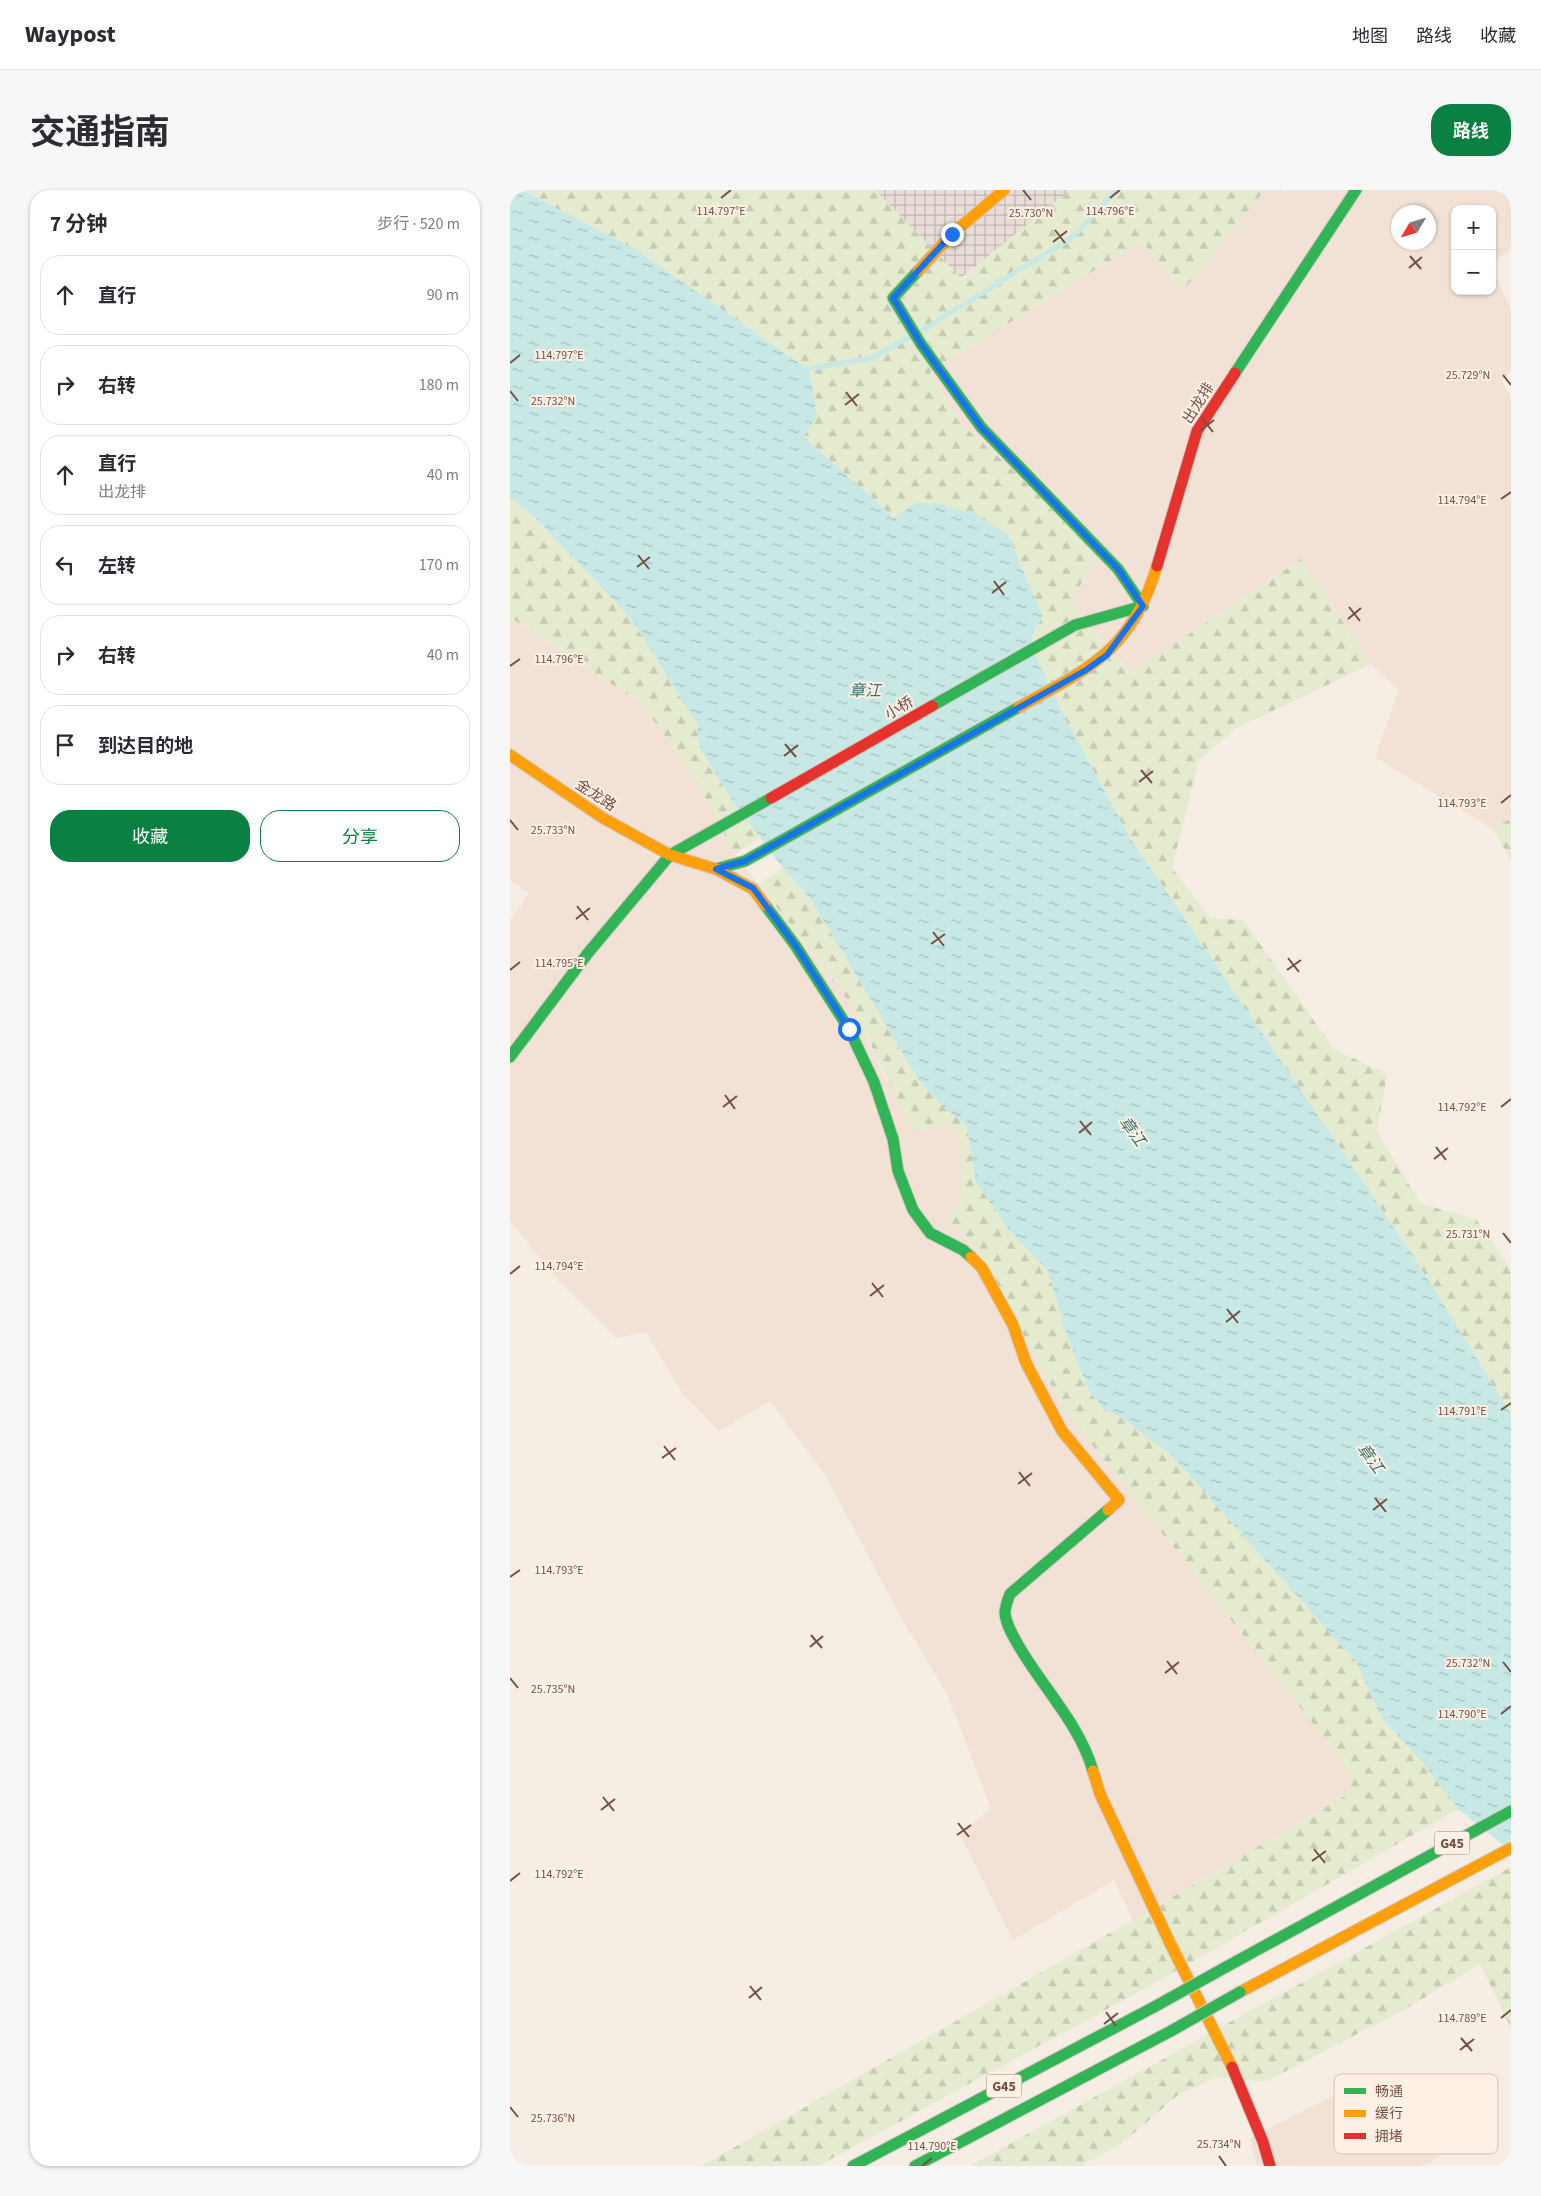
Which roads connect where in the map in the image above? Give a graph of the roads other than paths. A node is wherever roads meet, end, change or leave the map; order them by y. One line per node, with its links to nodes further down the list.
1 (1004, 190): 3 (main road)
2 (1356, 190): 3 (main road, 出龙排)
3 (1143, 606): 5 (main road, 小桥); 6 (main road, 出龙排)
4 (510, 755): 5 (main road, 金龙路)
5 (670, 855): 6 (main road, 金龙路); 7 (main road)
6 (716, 869): 12 (main road, 金龙路)
7 (510, 1057)
8 (1511, 1812): 10 (main road, G45, bridge)
9 (1511, 1848): 11 (main road, G45, bridge)
10 (853, 2166)
11 (915, 2166)
12 (1270, 2166)

